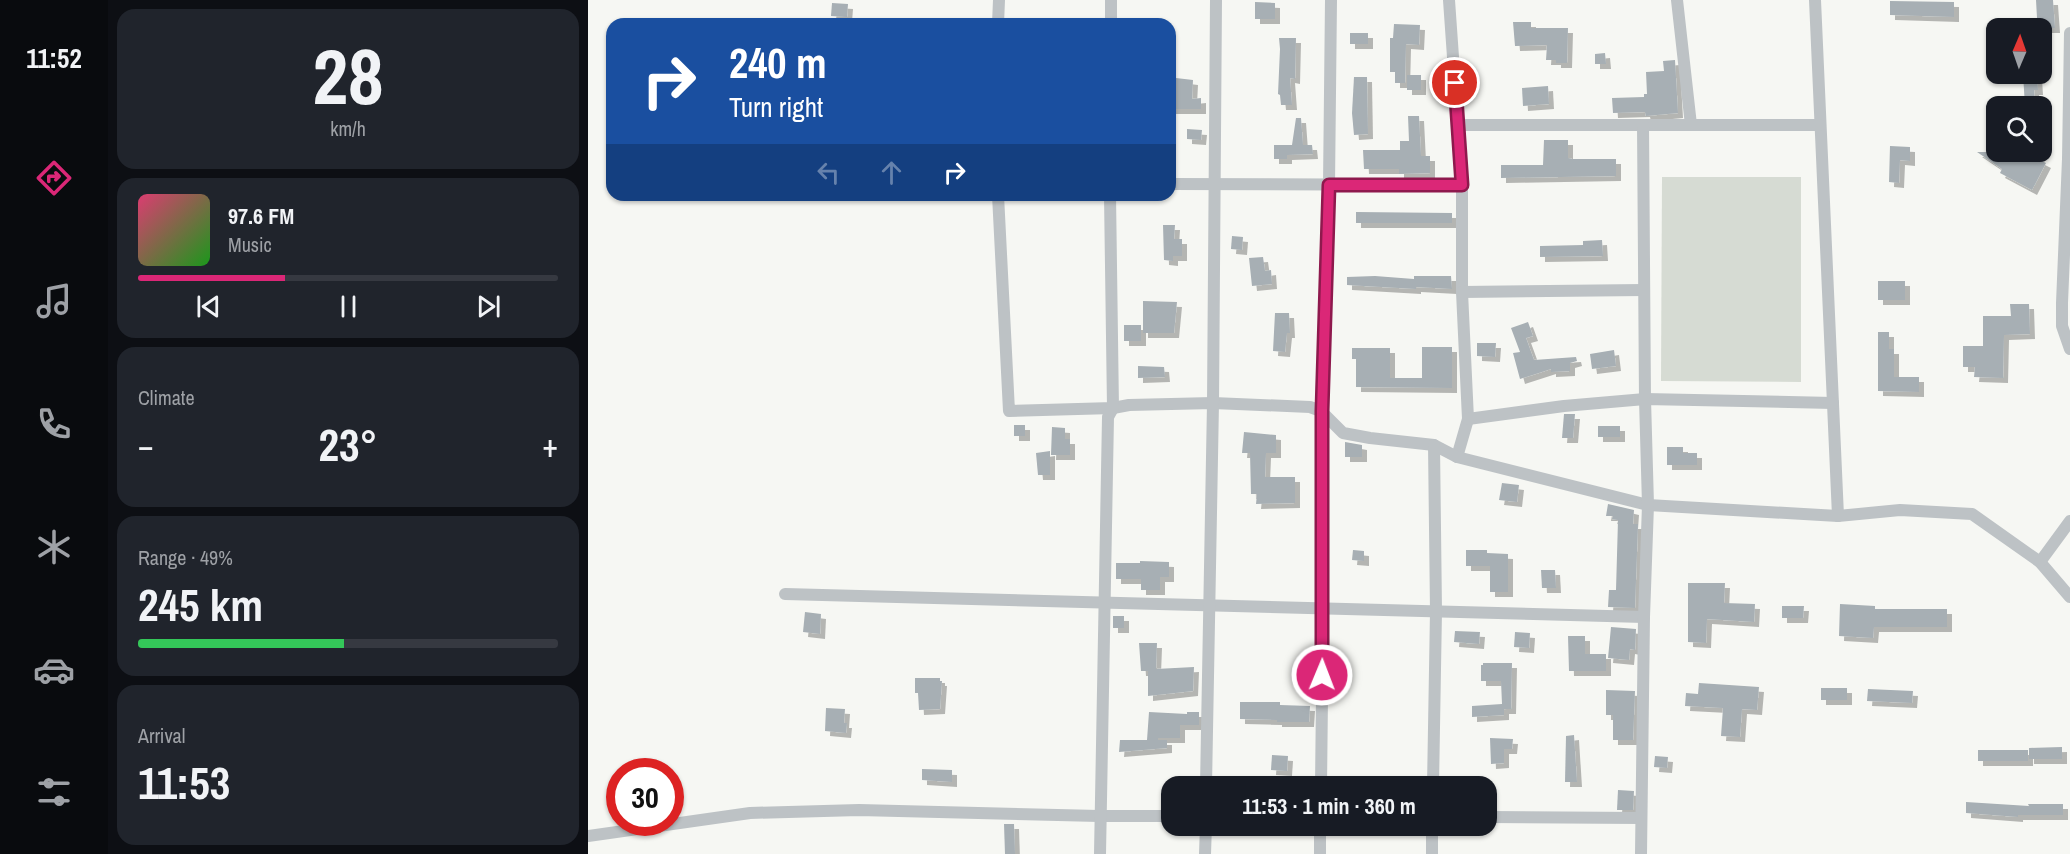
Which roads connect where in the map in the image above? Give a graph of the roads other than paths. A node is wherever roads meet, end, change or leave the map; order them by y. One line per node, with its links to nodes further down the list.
1 (999, 0): 8 (street)
2 (1111, 0): 9 (street)
3 (1216, 0): 18 (street)
4 (1331, 0): 19 (street)
5 (1449, 0): 12 (street)
6 (1677, 0): 14 (street)
7 (1815, 0): 15 (street)
8 (998, 18)
9 (1111, 18)
10 (2070, 33): 11 (street)
11 (2070, 40): 16 (street)
12 (1458, 125): 13 (street); 20 (street)
13 (1643, 125): 14 (street); 24 (street)
14 (1691, 125): 15 (street)
15 (1820, 125): 29 (street)
16 (2069, 159): 23 (street)
17 (1176, 184): 18 (street)
18 (1215, 184): 19 (street); 28 (street)
19 (1329, 185): 20 (street); 31 (street)
20 (1462, 185): 25 (street)
21 (998, 201): 30 (street)
22 (1110, 201): 30 (street)
23 (2067, 268): 26 (street)
24 (1644, 290): 25 (street); 27 (street)
25 (1462, 292): 32 (street)
26 (2070, 349)
27 (1645, 399): 29 (street); 32 (street); 35 (street)
28 (1213, 403): 30 (street); 31 (street); 42 (street)
29 (1833, 403): 36 (street)
30 (1113, 408): 41 (street)
31 (1322, 411): 33 (street); 43 (street)
32 (1468, 419): 34 (street)
33 (1434, 445): 34 (street); 44 (street)
34 (1457, 457): 35 (street)
35 (1648, 505): 36 (street); 45 (street)
36 (1838, 516): 38 (street)
37 (2070, 521): 38 (street)
38 (2040, 562): 40 (street)
39 (785, 594): 41 (street)
40 (2070, 597)
41 (1104, 603): 42 (street); 49 (street)
42 (1209, 605): 43 (street); 46 (street)
43 (1323, 608): 44 (street); 47 (street)
44 (1436, 611): 45 (street); 48 (street)
45 (1644, 616): 52 (street)
46 (1206, 776)
47 (1321, 776)
48 (1432, 776)
49 (1101, 816): 50 (street); 53 (street); 57 (street)
50 (1161, 816)
51 (1497, 817): 52 (street)
52 (1641, 818): 61 (street)
53 (588, 836)
54 (1206, 836): 58 (street)
55 (1320, 836): 59 (street)
56 (1432, 836): 60 (street)
57 (1100, 854)
58 (1205, 854)
59 (1320, 854)
60 (1432, 854)
61 (1641, 854)

